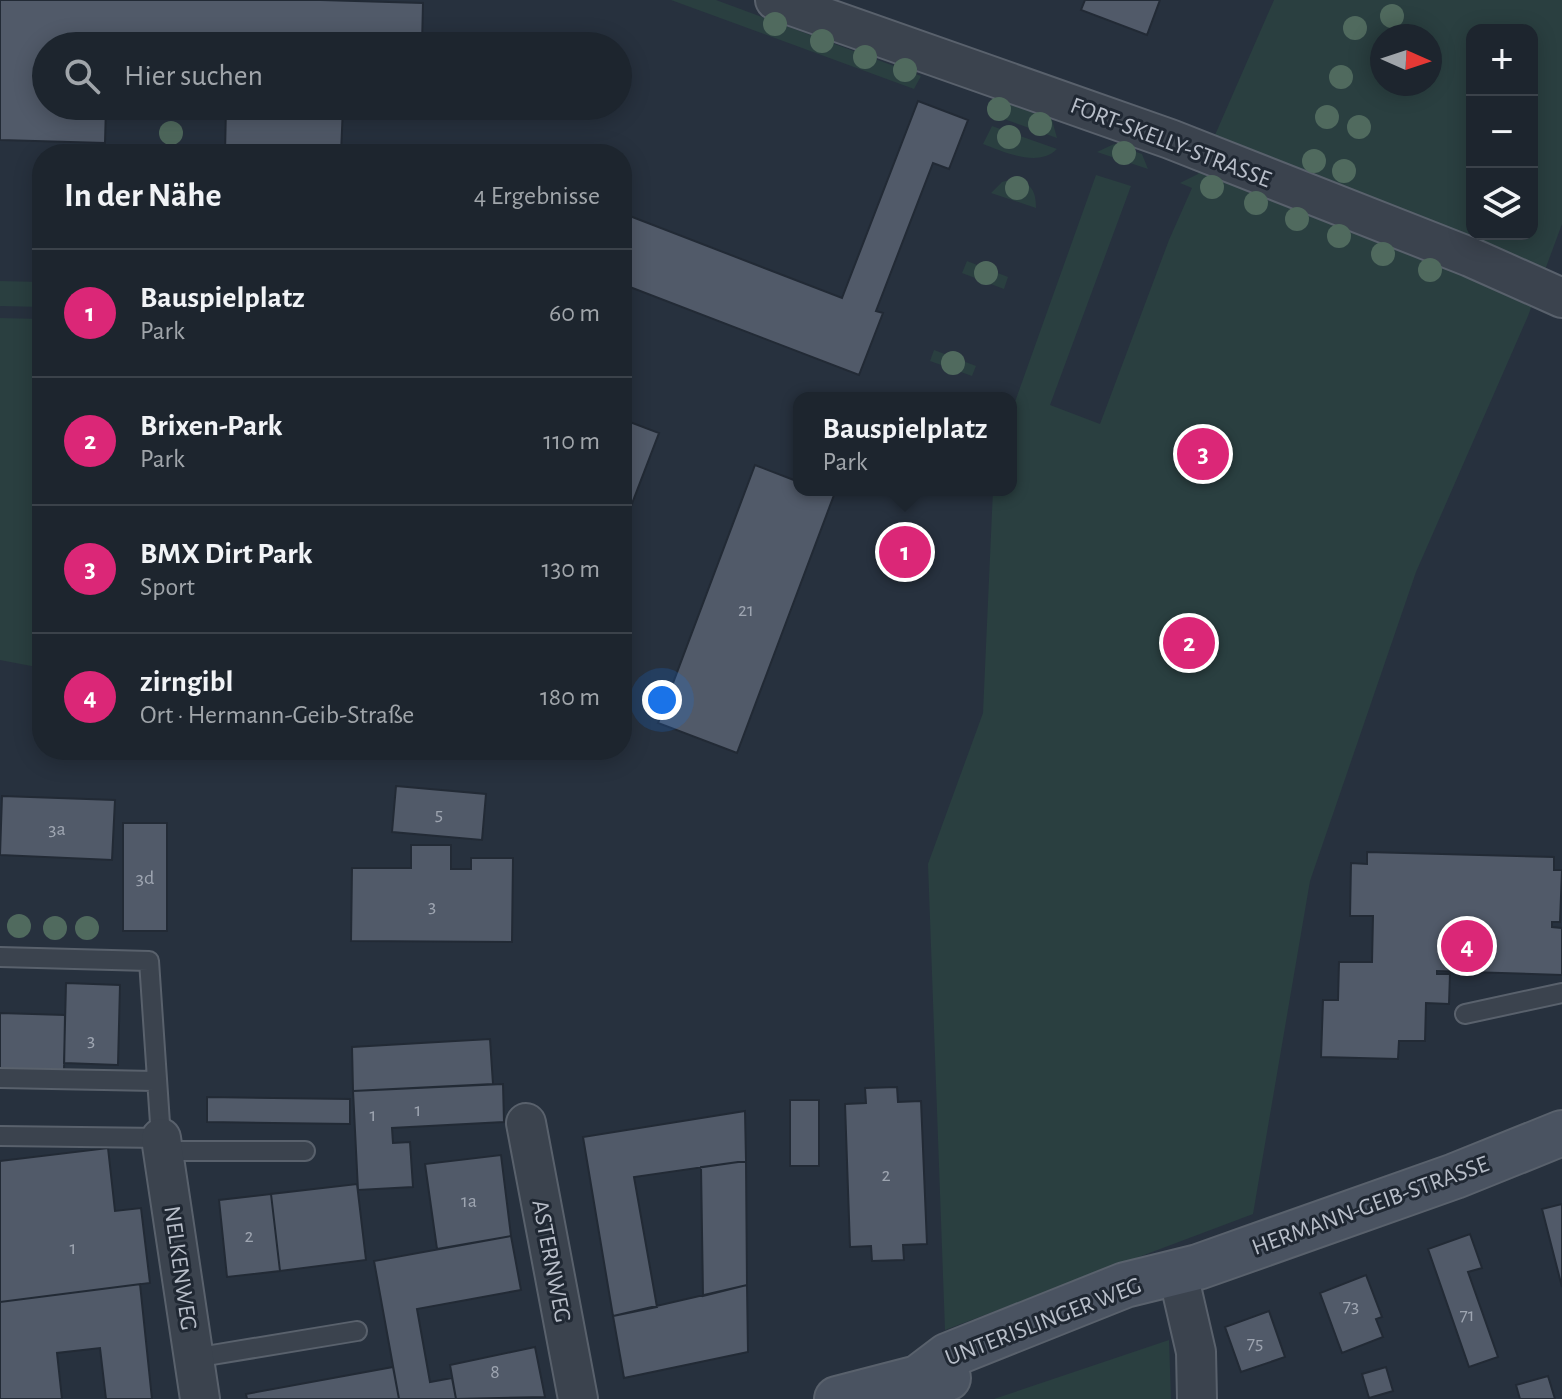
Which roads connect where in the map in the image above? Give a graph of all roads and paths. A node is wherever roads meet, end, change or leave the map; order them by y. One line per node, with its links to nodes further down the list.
1 (775, 0): 2 (street, FORT-SKELLY-STRASSE)
2 (851, 13): 3 (street, FORT-SKELLY-STRASSE)
3 (1562, 298)
4 (0, 957): 8 (lane)
5 (1562, 993): 6 (lane)
6 (1465, 1014)
7 (0, 1078): 8 (lane)
8 (155, 1081): 12 (lane)
9 (526, 1123): 18 (street, ASTERNWEG)
10 (1562, 1133): 14 (street, HERMANN-GEIB-STRASSE)
11 (0, 1136): 12 (lane)
12 (162, 1144): 13 (lane); 16 (street, NELKENWEG)
13 (305, 1151)
14 (1178, 1274): 19 (street, UNTERISLINGER WEG); 20 (street)
15 (357, 1331): 16 (lane)
16 (194, 1358): 17 (street, NELKENWEG)
17 (200, 1399)
18 (578, 1399)
19 (837, 1399)
20 (1197, 1399)

